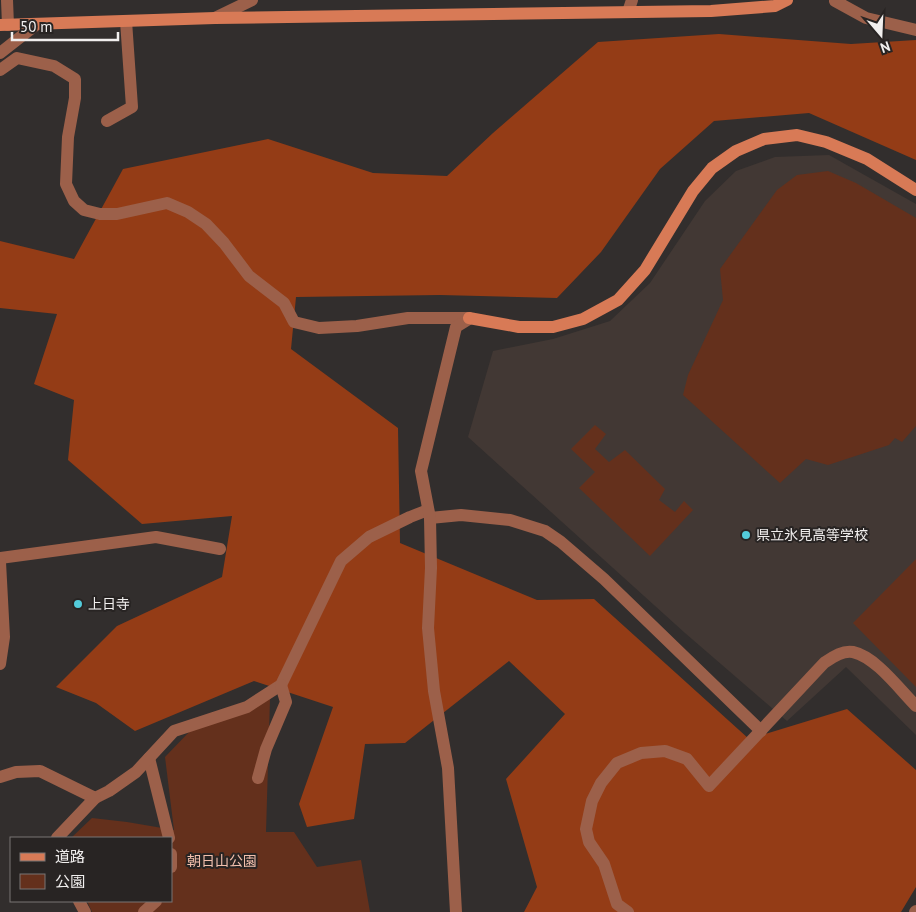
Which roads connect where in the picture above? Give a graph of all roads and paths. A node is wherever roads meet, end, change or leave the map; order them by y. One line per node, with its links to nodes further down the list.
1 (7, 0): 9 (street)
2 (252, 0): 6 (street)
3 (787, 0): 5 (street)
4 (835, 1): 10 (street)
5 (630, 6): 6 (street)
6 (215, 18): 7 (street)
7 (126, 21): 8 (street); 13 (street)
8 (37, 24): 9 (street); 11 (street)
9 (4, 25)
10 (916, 30)
11 (0, 53)
12 (0, 70): 15 (street)
13 (107, 121)
14 (916, 190): 15 (street)
15 (469, 318): 16 (street)
16 (429, 514): 21 (street); 23 (street); 33 (street)
17 (220, 549): 18 (street)
18 (0, 558)
19 (0, 562): 20 (street)
20 (0, 664)
21 (281, 685): 24 (street); 26 (street)
22 (916, 706): 23 (street)
23 (761, 731): 31 (street)
24 (149, 758): 27 (street); 29 (street)
25 (0, 777): 27 (street)
26 (258, 778)
27 (95, 798): 28 (street)
28 (58, 837)
29 (169, 837)
30 (155, 902): 32 (street)
31 (620, 910)
32 (144, 912)
33 (456, 912)

